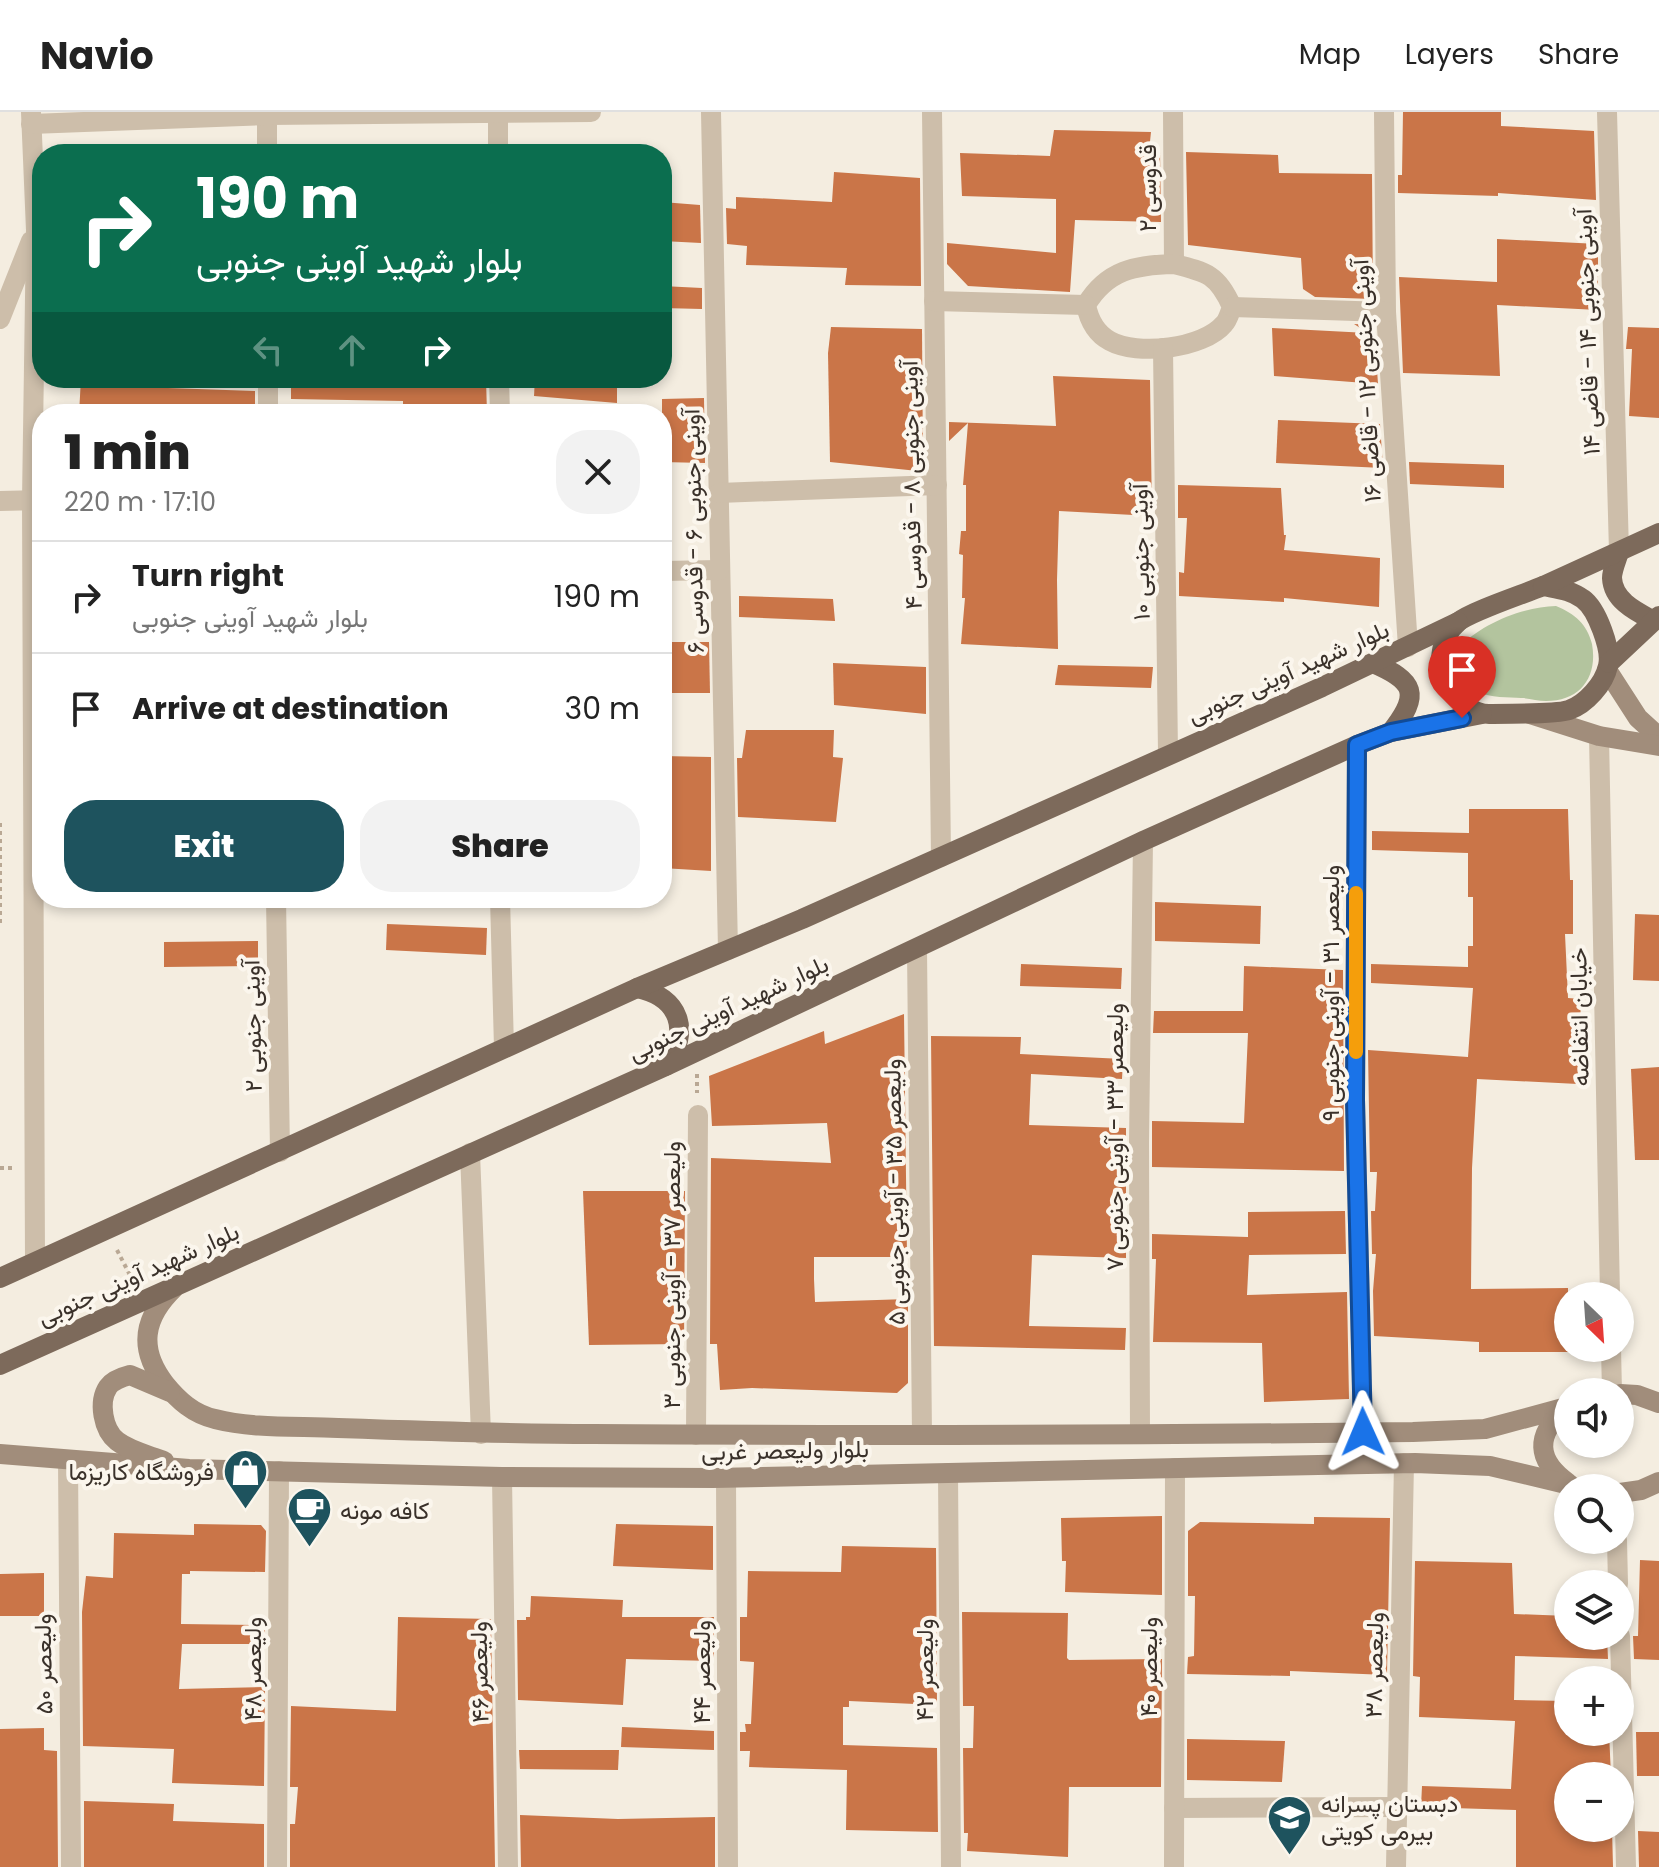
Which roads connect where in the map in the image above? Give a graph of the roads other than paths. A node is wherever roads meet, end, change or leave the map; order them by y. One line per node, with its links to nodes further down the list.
1 (591, 112): 7 (street)
2 (711, 112): 22 (street, آوینی جنوبی ۶ - قدوسی ۶)
3 (932, 112): 15 (street, آوینی جنوبی ۸ - قدوسی ۴)
4 (1173, 112): 14 (street, قدوسی ۲)
5 (1384, 112): 18 (street, آوینی جنوبی ۱۲ - قاضی ۱۶)
6 (1607, 112): 26 (street, آوینی جنوبی ۱۴ - قاضی ۱۴)
7 (498, 114): 8 (street); 12 (street)
8 (267, 115): 9 (street); 11 (street)
9 (31, 118): 10 (street)
10 (32, 144)
11 (267, 144)
12 (498, 144)
13 (32, 240): 19 (street)
14 (1174, 264): 16 (street); 17 (street)
15 (934, 301): 16 (street); 21 (street, آوینی جنوبی ۸ - قدوسی ۴)
16 (1086, 305): 20 (street)
17 (1232, 307): 18 (street); 20 (street)
18 (1386, 312): 32 (street, آوینی جنوبی ۱۲ - قاضی ۱۶)
19 (0, 319)
20 (1163, 348): 42 (street, آوینی جنوبی ۱۰)
21 (937, 485): 22 (street); 44 (street, آوینی جنوبی ۸ - قدوسی ۴)
22 (719, 493): 27 (street, آوینی جنوبی ۶ - قدوسی ۶)
23 (0, 501): 24 (street)
24 (32, 501)
25 (1659, 533): 26 (main road)
26 (1619, 552): 29 (main road); 30 (main road)
27 (719, 570): 28 (street); 49 (street, آوینی جنوبی ۶ - قدوسی ۶)
28 (672, 571)
29 (1543, 586): 31 (main road); 34 (main road)
30 (1656, 618): 34 (main road)
31 (1458, 622): 32 (main road, بلوار شهید آوینی جنوبی); 36 (main road)
32 (1408, 647): 33 (main road, بلوار شهید آوینی جنوبی)
33 (1373, 663): 37 (main road); 42 (main road, بلوار شهید آوینی جنوبی)
34 (1608, 666): 35 (main road); 39 (main road)
35 (1526, 713): 36 (main road); 38 (main road)
36 (1482, 714): 37 (main road, بلوار شهید آوینی جنوبی)
37 (1391, 732): 40 (main road, بلوار شهید آوینی جنوبی)
38 (1599, 736): 41 (main road); 58 (street, خیابان انتفاضه)
39 (1659, 737)
40 (1357, 745): 43 (main road, بلوار شهید آوینی جنوبی); 66 (street, ولیعصر ۳۱ - آوینی جنوبی ۹)
41 (1659, 746)
42 (1168, 754): 44 (main road, بلوار شهید آوینی جنوبی)
43 (1143, 841): 48 (main road, بلوار شهید آوینی جنوبی); 68 (street, ولیعصر ۳۳ - آوینی جنوبی ۷)
44 (941, 857): 49 (main road, بلوار شهید آوینی جنوبی)
45 (36, 908): 56 (street)
46 (276, 908): 54 (street, آوینی جنوبی ۲)
47 (500, 908): 51 (street)
48 (917, 949): 52 (main road, بلوار شهید آوینی جنوبی); 70 (street, ولیعصر ۳۵ - آوینی جنوبی ۵)
49 (728, 950): 50 (main road, بلوار شهید آوینی جنوبی)
50 (637, 988): 51 (main road, بلوار شهید آوینی جنوبی); 52 (main road)
51 (504, 1048): 54 (main road, بلوار شهید آوینی جنوبی)
52 (666, 1066): 55 (main road, بلوار شهید آوینی جنوبی)
53 (698, 1115): 69 (street, ولیعصر ۳۷ - آوینی جنوبی ۳)
54 (280, 1152): 56 (main road, بلوار شهید آوینی جنوبی)
55 (470, 1153): 59 (main road, بلوار شهید آوینی جنوبی); 67 (street)
56 (35, 1262): 57 (main road, بلوار شهید آوینی جنوبی)
57 (0, 1278)
58 (1610, 1282)
59 (175, 1286): 60 (main road, بلوار شهید آوینی جنوبی); 61 (main road, بلوار ولیعصر غربی)
60 (0, 1365)
61 (173, 1394): 67 (main road, بلوار ولیعصر غربی); 75 (main road)
62 (1634, 1395): 63 (main road)
63 (1659, 1403)
64 (1554, 1410): 66 (main road, بلوار ولیعصر غربی)
65 (1554, 1419): 78 (main road)
66 (1363, 1432): 68 (main road, بلوار ولیعصر غربی)
67 (481, 1434): 69 (main road, بلوار ولیعصر غربی)
68 (1140, 1434): 70 (main road, بلوار ولیعصر غربی)
69 (696, 1435): 70 (main road, بلوار ولیعصر غربی)
70 (922, 1435)
71 (0, 1454): 72 (main road, بلوار ولیعصر غربی)
72 (68, 1460): 75 (main road, بلوار ولیعصر غربی); 85 (street, ولیعصر ۵۰)
73 (1404, 1463): 74 (main road, بلوار ولیعصر غربی); 81 (main road, بلوار ولیعصر غربی); 83 (street, ولیعصر ۳۸)
74 (1175, 1468): 77 (main road, بلوار ولیعصر غربی); 84 (street, ولیعصر ۴۰)
75 (189, 1469): 76 (main road, بلوار ولیعصر غربی)
76 (279, 1471): 79 (main road, بلوار ولیعصر غربی); 86 (street, ولیعصر ۴۸)
77 (948, 1473): 80 (main road, بلوار ولیعصر غربی); 89 (street, ولیعصر ۴۲)
78 (1556, 1474)
79 (502, 1477): 80 (main road, بلوار ولیعصر غربی); 87 (street, ولیعصر ۴۶)
80 (726, 1478): 88 (street, ولیعصر ۴۴)
81 (1554, 1481)
82 (1620, 1650): 92 (street)
83 (1398, 1807): 84 (street); 91 (street, ولیعصر ۳۸)
84 (1174, 1808): 90 (street, ولیعصر ۴۰)
85 (71, 1867)
86 (277, 1867)
87 (508, 1867)
88 (728, 1867)
89 (951, 1867)
90 (1174, 1867)
91 (1396, 1867)
92 (1626, 1867)

